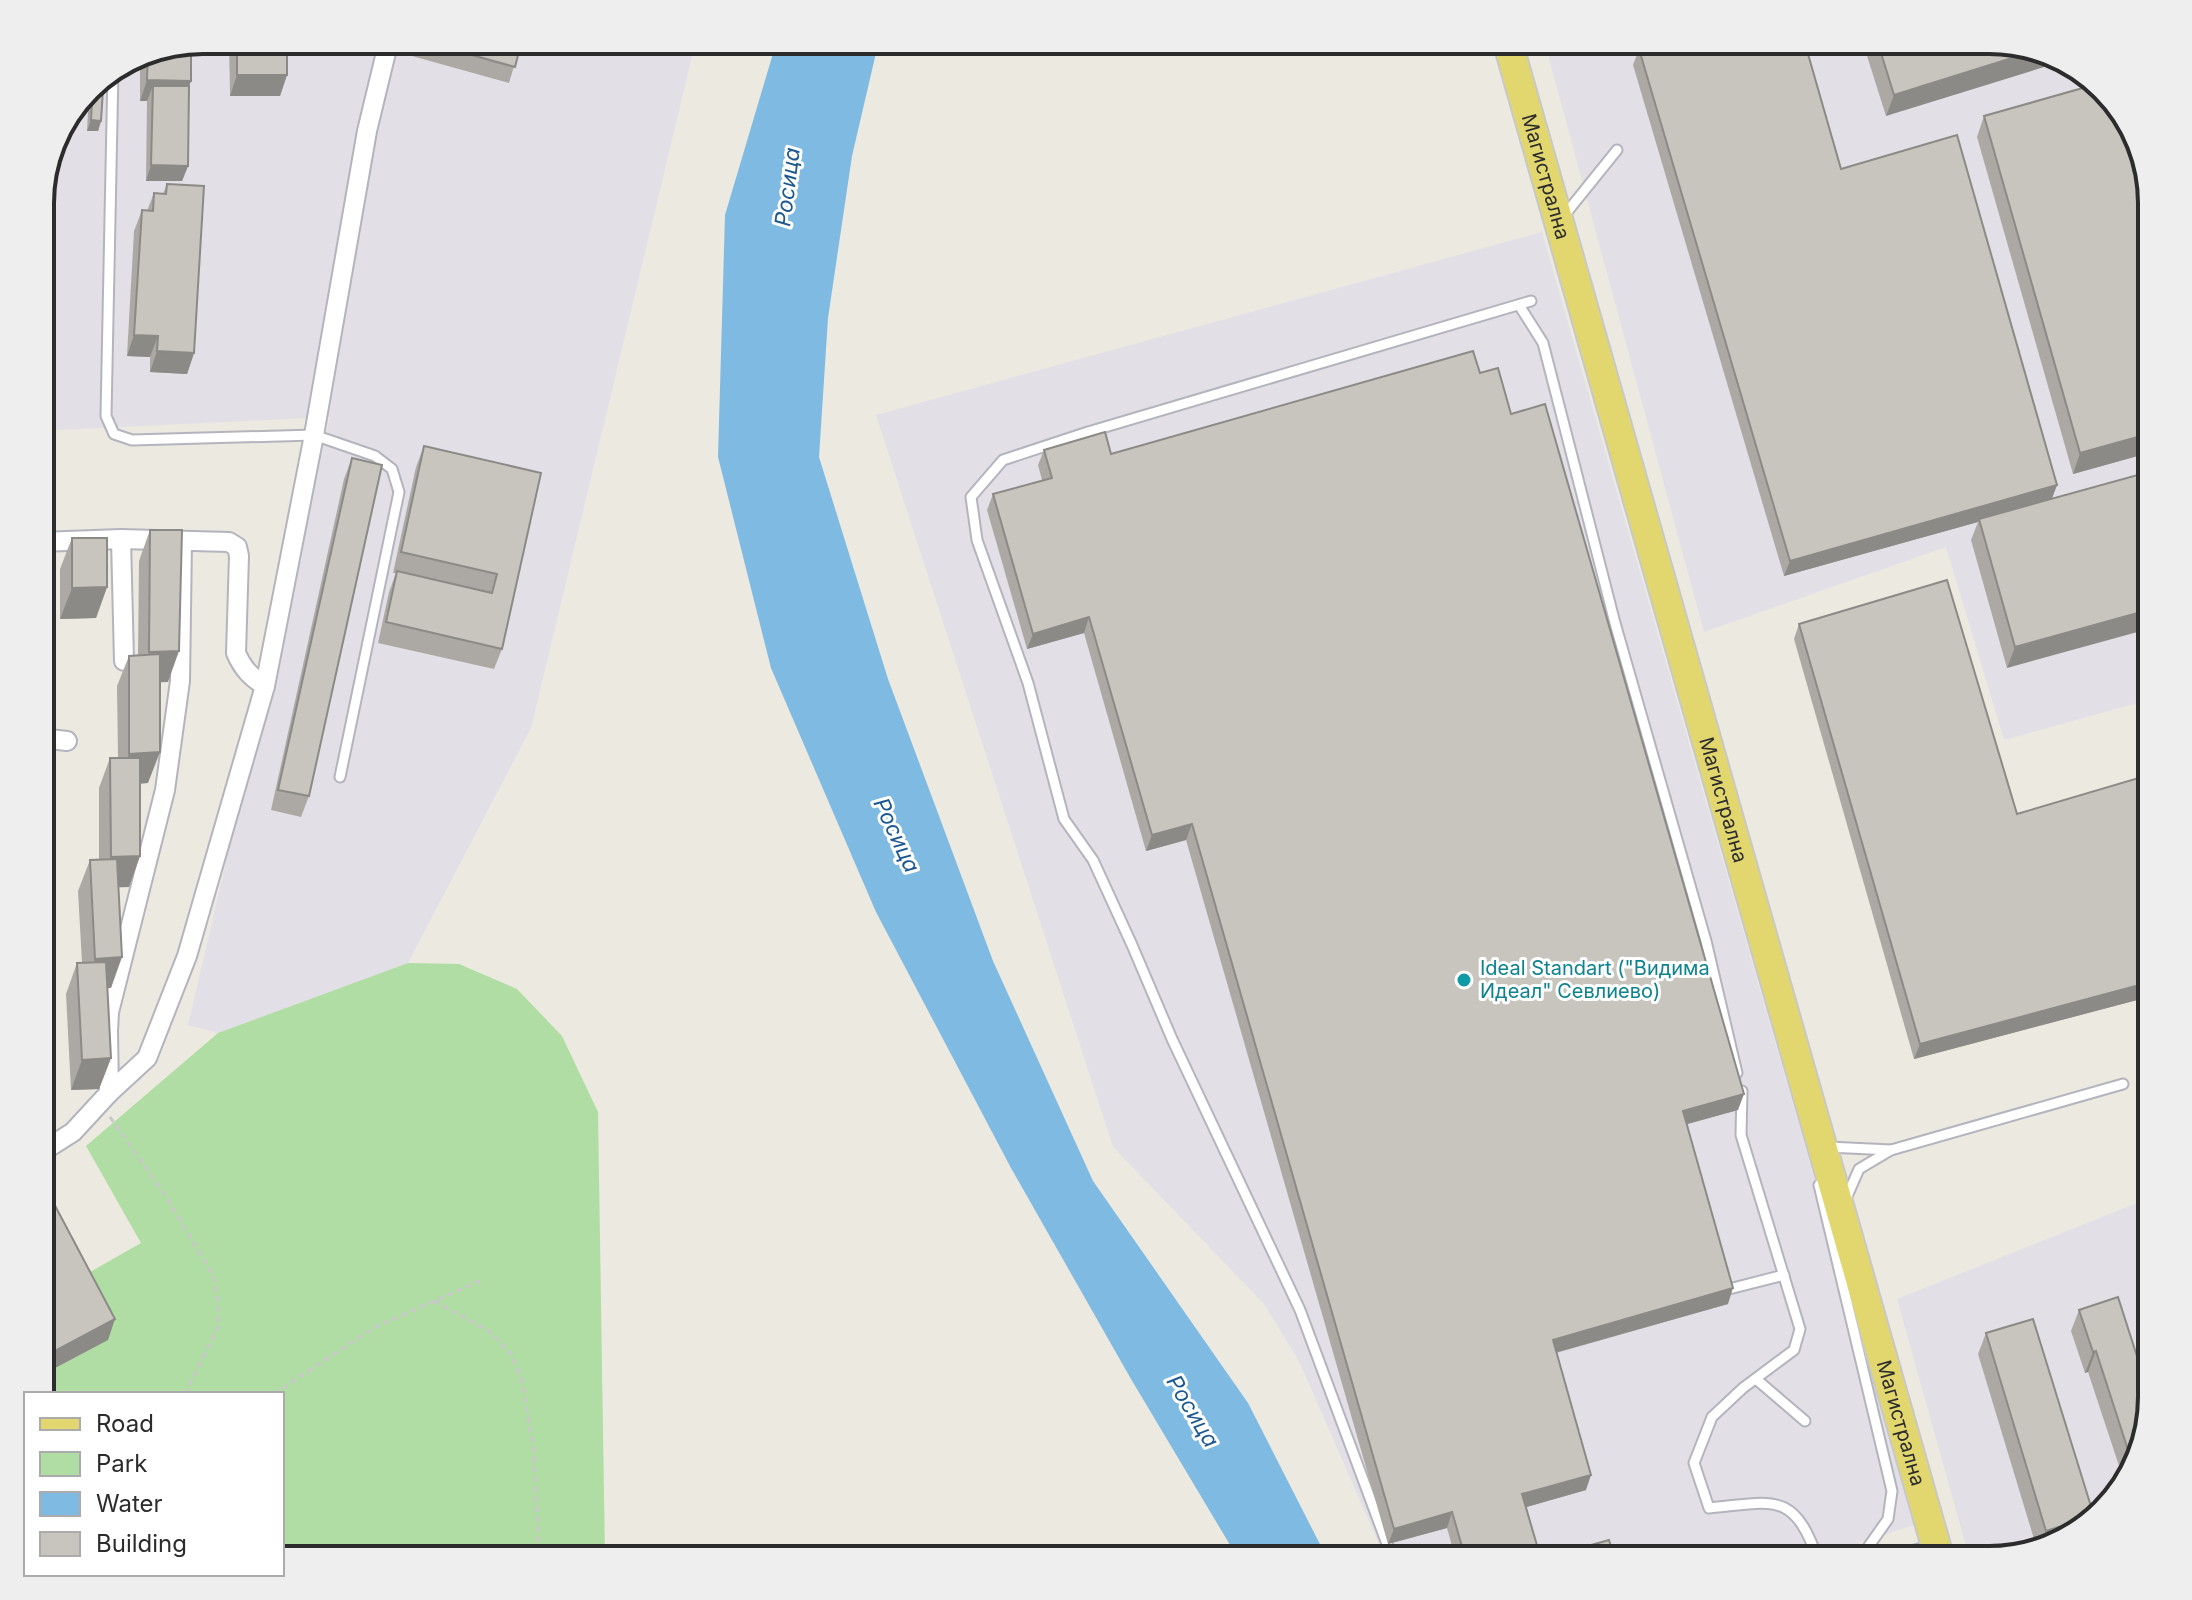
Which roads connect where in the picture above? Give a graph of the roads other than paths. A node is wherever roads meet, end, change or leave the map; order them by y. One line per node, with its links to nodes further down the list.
1 (386, 54): 8 (street)
2 (1511, 54): 5 (main road, Магистрална)
3 (113, 85): 8 (lane)
4 (1617, 150): 5 (lane)
5 (1558, 223): 20 (main road, Магистрална)
6 (1531, 301): 7 (lane)
7 (1519, 305): 23 (lane); 27 (lane)
8 (314, 435): 13 (street); 16 (lane)
9 (121, 539): 10 (street); 11 (street); 12 (street)
10 (54, 541)
11 (182, 541): 13 (street); 18 (street)
12 (124, 661)
13 (265, 686): 18 (street)
14 (54, 740): 15 (street)
15 (67, 741)
16 (340, 777)
17 (2123, 1084): 21 (lane)
18 (105, 1098): 19 (street)
19 (54, 1144)
20 (1822, 1146): 21 (lane); 22 (main road, Магистрална); 29 (lane)
21 (1891, 1150): 22 (lane)
22 (1841, 1211): 30 (main road, Магистрална)
23 (1784, 1275): 24 (lane); 25 (lane)
24 (1729, 1289)
25 (1756, 1379): 26 (lane); 28 (lane)
26 (1805, 1421)
27 (1388, 1546)
28 (1812, 1546)
29 (1869, 1546)
30 (1936, 1546)

